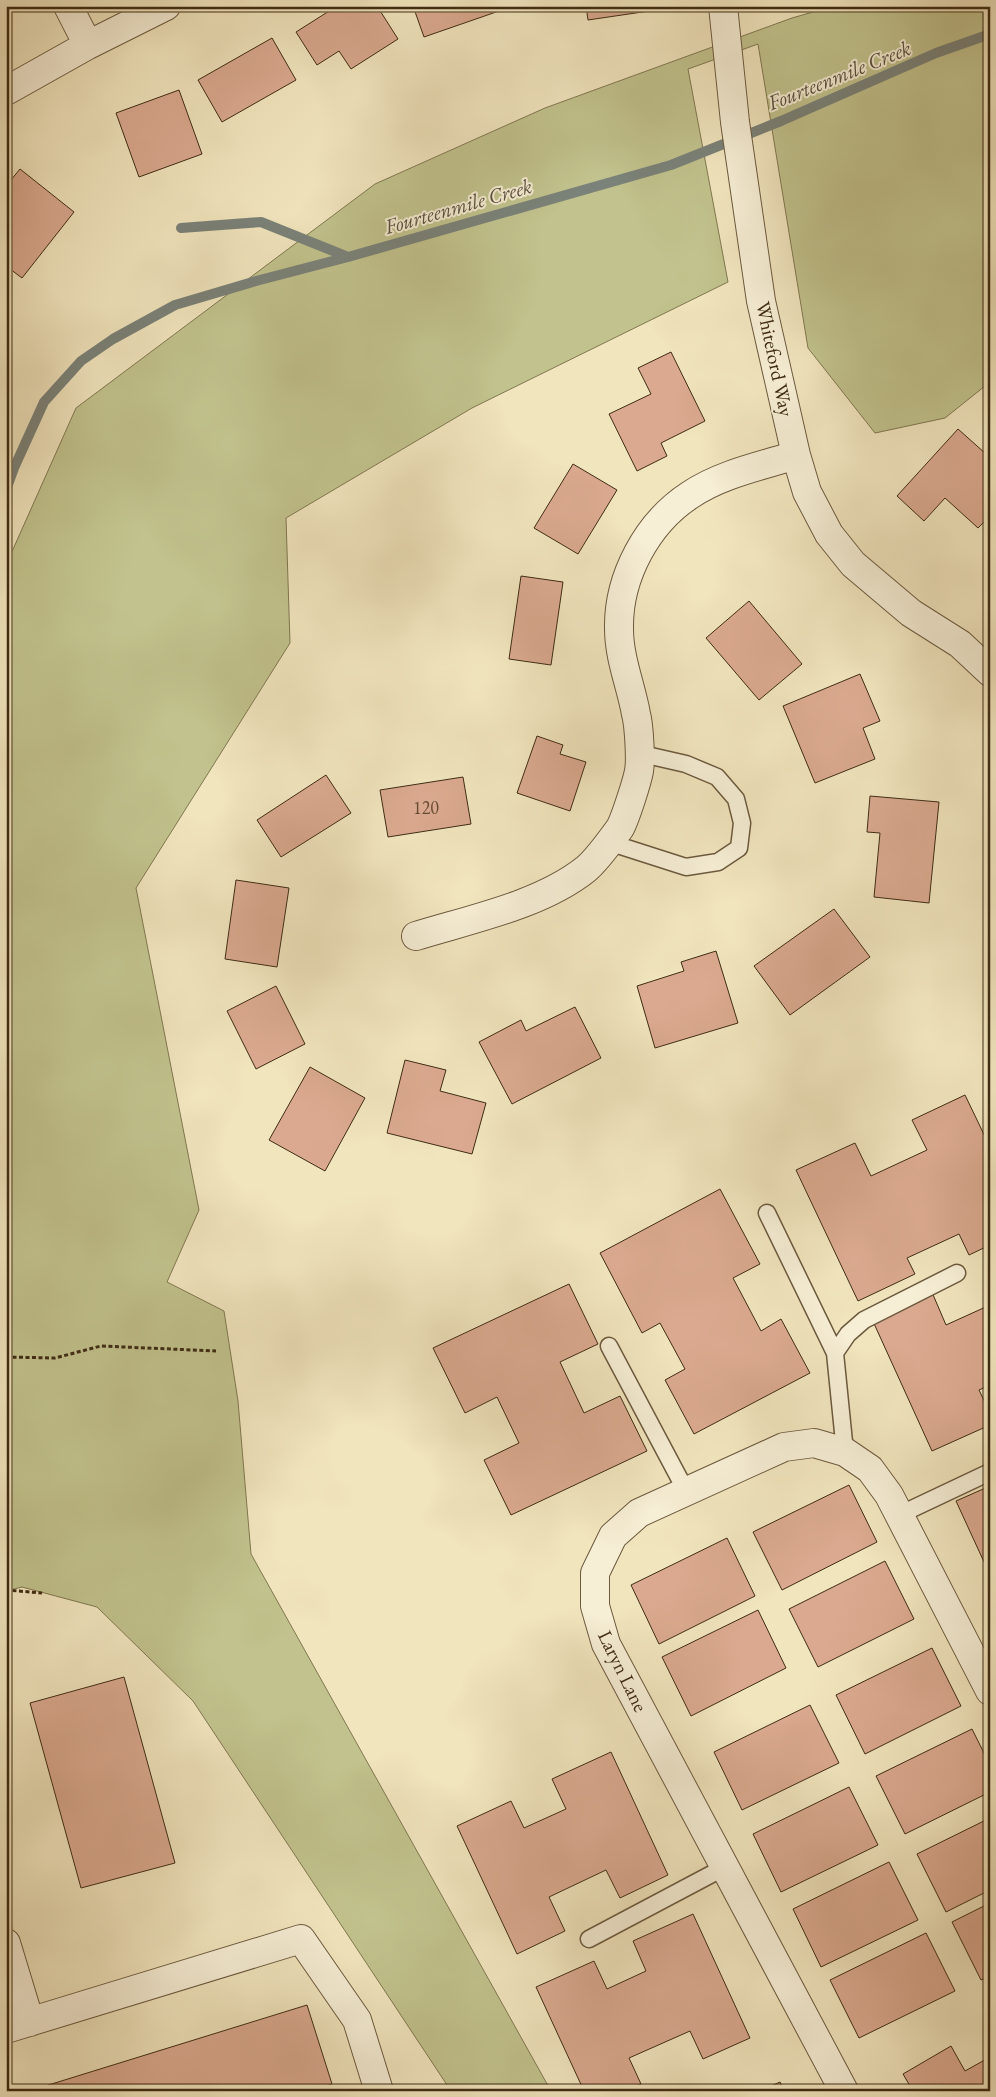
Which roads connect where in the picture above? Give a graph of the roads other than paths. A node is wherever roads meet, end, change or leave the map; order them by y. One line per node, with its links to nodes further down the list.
1 (68, 6): 4 (street)
2 (166, 6): 4 (street)
3 (723, 6): 6 (street, Whiteford Way)
4 (88, 45): 5 (street)
5 (6, 91)
6 (796, 455): 7 (street, Whiteford Way); 10 (street)
7 (960, 644): 8 (street, Whiteford Way); 9 (street, Whiteford Way)
8 (990, 654)
9 (990, 672)
10 (638, 754): 11 (street); 11 (lane)
11 (608, 842): 12 (street)
12 (416, 936)
13 (768, 1214): 16 (lane)
14 (957, 1273): 16 (lane)
15 (609, 1346): 19 (lane)
16 (835, 1353): 17 (lane)
17 (845, 1452): 19 (street, Laryn Lane); 20 (street, Laryn Lane)
18 (990, 1472): 20 (lane)
19 (686, 1491): 22 (street, Laryn Lane)
20 (899, 1515): 21 (street, Laryn Lane)
21 (988, 1683)
22 (725, 1867): 23 (lane); 27 (street, Laryn Lane)
23 (589, 1939)
24 (6, 1944): 25 (street)
25 (18, 2026): 26 (street)
26 (379, 2091)
27 (844, 2091)

